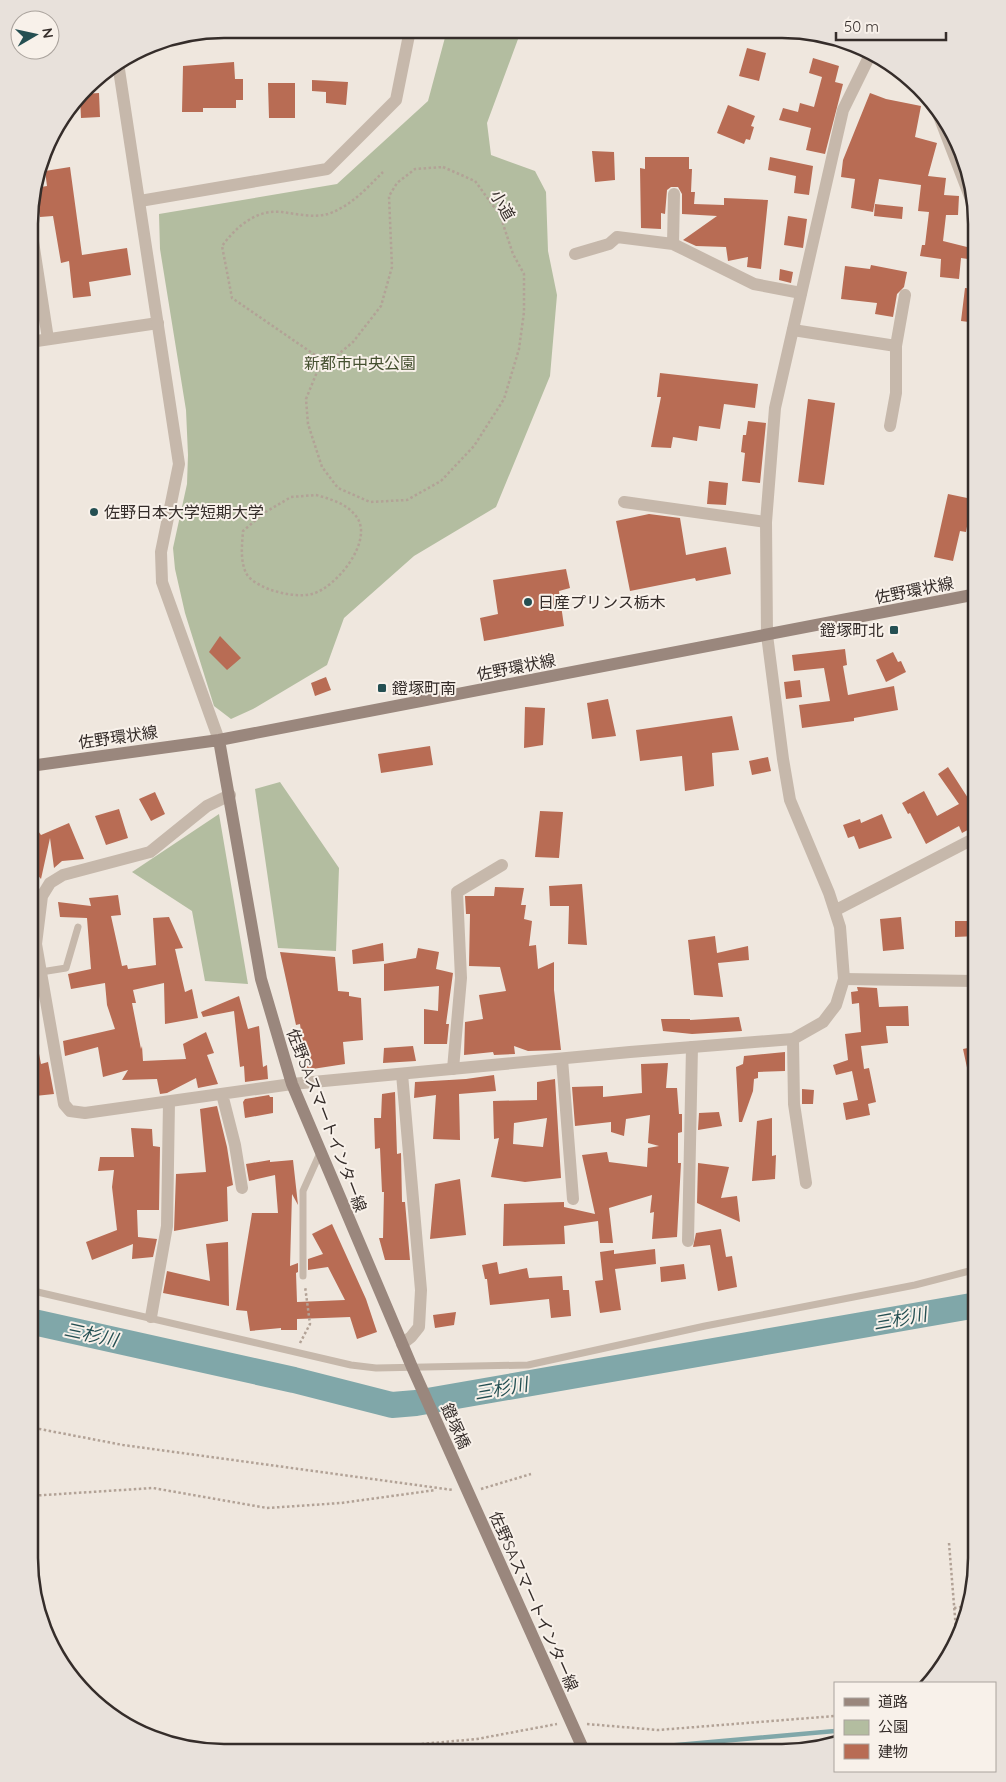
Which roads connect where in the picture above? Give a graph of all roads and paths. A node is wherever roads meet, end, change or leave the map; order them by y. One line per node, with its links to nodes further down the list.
1 (408, 38): 8 (street)
2 (868, 59): 12 (street)
3 (119, 70): 8 (street)
4 (947, 138): 6 (street)
5 (383, 172): 19 (path)
6 (962, 175)
7 (674, 194): 9 (street)
8 (140, 201): 14 (street)
9 (673, 244): 10 (street); 12 (street)
10 (575, 254)
11 (38, 274): 16 (street)
12 (801, 293): 15 (street)
13 (905, 294): 18 (street)
14 (158, 323): 16 (street); 27 (street)
15 (793, 330): 18 (street); 24 (street)
16 (48, 339): 17 (street)
17 (38, 341)
18 (896, 346): 20 (street)
19 (315, 355)
20 (890, 426)
21 (322, 467): 21 (path, 小道)
22 (316, 495): 22 (path)
23 (624, 502): 24 (street)
24 (766, 522): 26 (street)
25 (968, 596): 26 (main road, 佐野環状線)
26 (767, 635): 27 (main road, 佐野環状線); 32 (street)
27 (219, 740): 28 (main road, 佐野環状線); 29 (main road, 佐野SAスマートインター線)
28 (38, 765)
29 (230, 795): 33 (street); 44 (main road, 佐野SAスマートインター線)
30 (968, 842): 32 (street)
31 (502, 865): 42 (street)
32 (836, 910): 37 (street)
33 (38, 926)
34 (78, 927): 36 (lane)
35 (38, 955): 36 (street)
36 (41, 972): 46 (street)
37 (844, 979): 38 (street); 39 (street)
38 (968, 981)
39 (793, 1039): 40 (street); 48 (street)
40 (692, 1047): 41 (street); 51 (street)
41 (562, 1059): 42 (street); 50 (street)
42 (453, 1069): 43 (street)
43 (402, 1074): 44 (street); 56 (street)
44 (292, 1084): 45 (street); 47 (main road, 佐野SAスマートインター線)
45 (222, 1094): 46 (street); 49 (street)
46 (169, 1102): 55 (street)
47 (320, 1153): 53 (lane); 56 (main road, 佐野SAスマートインター線)
48 (806, 1183)
49 (242, 1188)
50 (573, 1199)
51 (688, 1241)
52 (968, 1271): 58 (lane)
53 (303, 1276): 57 (path)
54 (38, 1292): 55 (lane)
55 (151, 1317): 57 (lane)
56 (402, 1344): 58 (main road, 佐野SAスマートインター線)
57 (296, 1351): 58 (lane)
58 (412, 1367): 59 (main road, 佐野SAスマートインター線)
59 (419, 1383): 62 (main road, 鐙塚橋)
60 (38, 1429): 64 (path)
61 (531, 1474): 63 (path)
62 (463, 1482): 70 (main road, 佐野SAスマートインター線)
63 (484, 1489)
64 (38, 1495)
65 (949, 1543): 67 (path)
66 (962, 1607): 67 (path)
67 (954, 1608): 68 (path)
68 (956, 1626)
69 (834, 1716): 70 (path)
70 (573, 1728): 71 (path); 72 (main road, 佐野SAスマートインター線)
71 (421, 1744)
72 (580, 1744)

